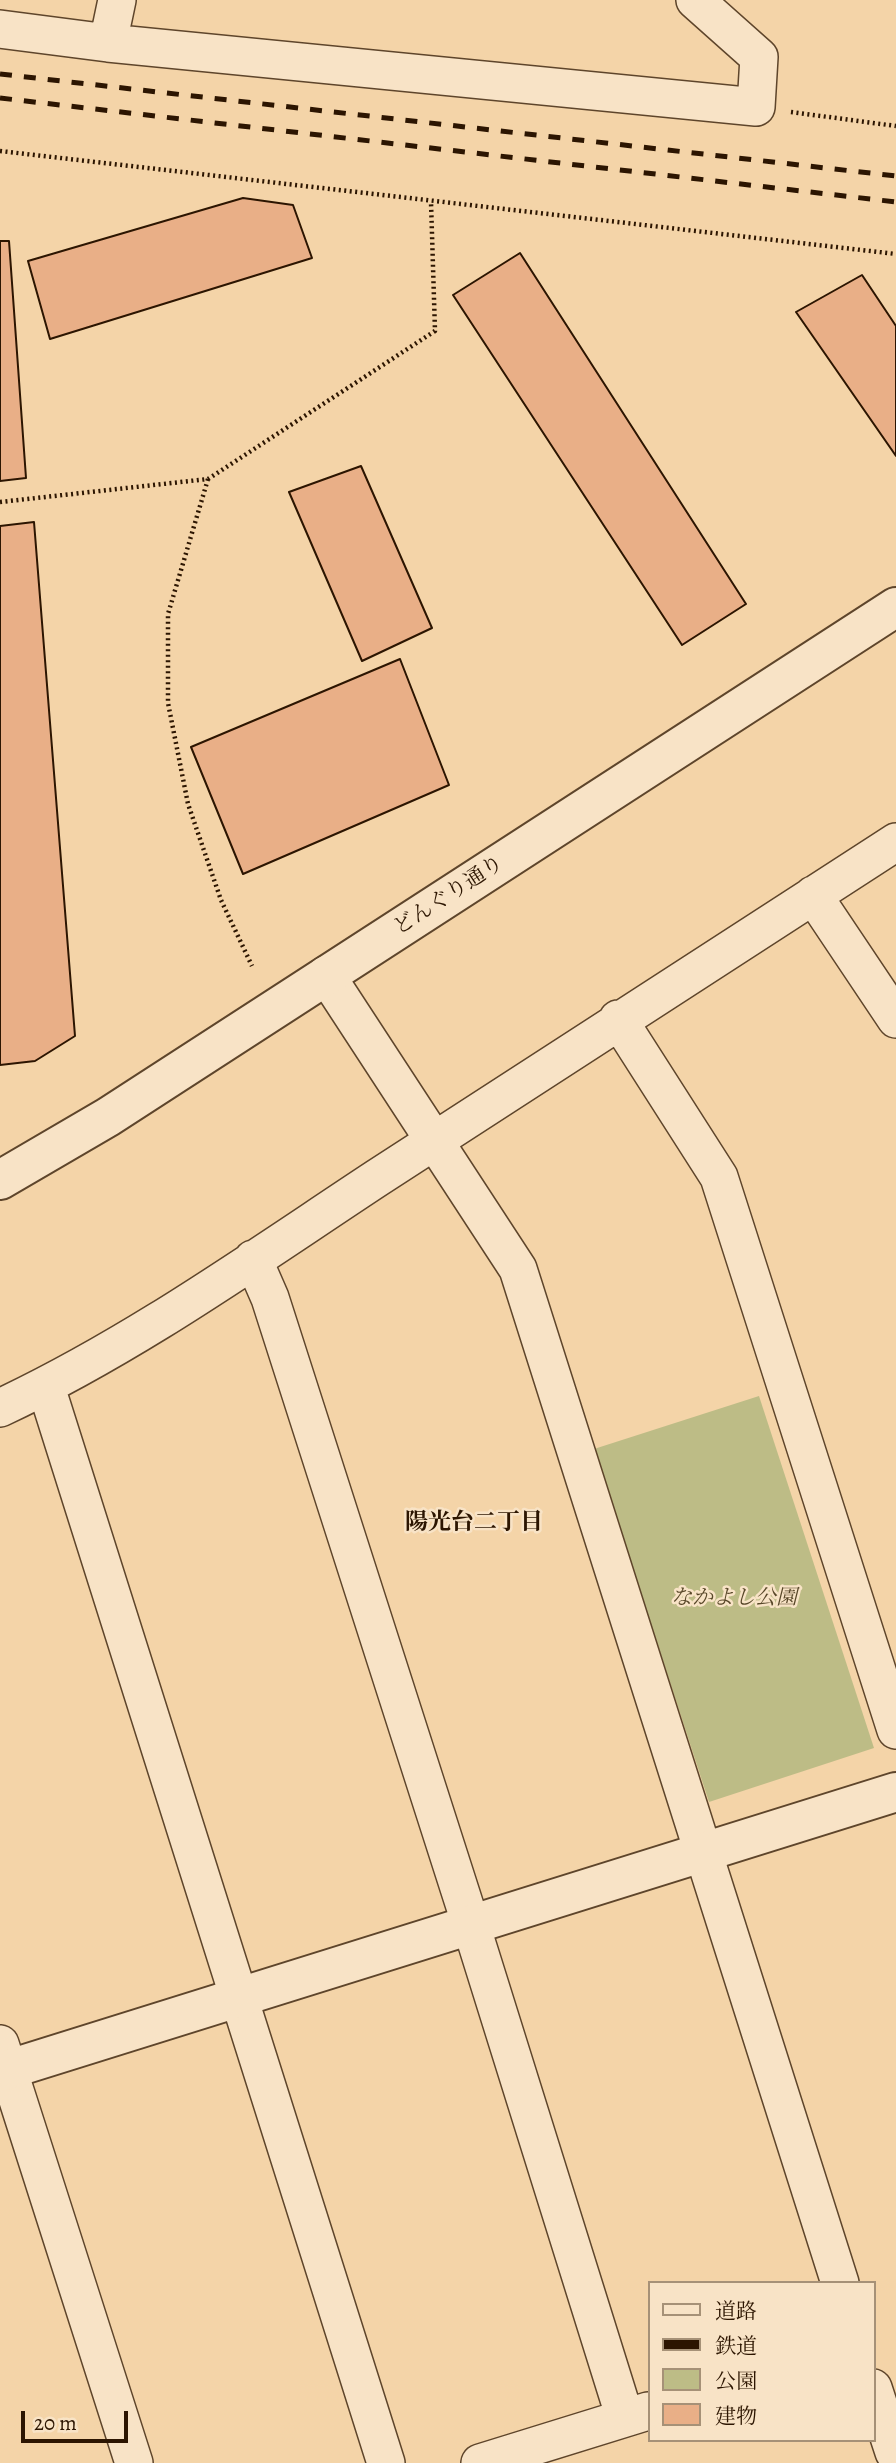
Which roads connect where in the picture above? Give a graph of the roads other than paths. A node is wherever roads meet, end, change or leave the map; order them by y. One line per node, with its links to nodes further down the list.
1 (117, 0): 4 (street)
2 (695, 0): 4 (street)
3 (0, 29): 4 (street)
4 (108, 43)
5 (896, 607): 8 (street, どんぐり通り)
6 (896, 842): 7 (street)
7 (813, 895): 9 (street); 10 (street)
8 (326, 975): 11 (street); 12 (street, どんぐり通り)
9 (618, 1019): 11 (street); 16 (street)
10 (896, 1019)
11 (436, 1139): 13 (street); 18 (street)
12 (0, 1180)
13 (253, 1259): 14 (street); 19 (street)
14 (46, 1387): 15 (street); 20 (street)
15 (0, 1408)
16 (896, 1730)
17 (896, 1792): 18 (street)
18 (704, 1853): 19 (street); 22 (street)
19 (471, 1926): 20 (street); 24 (street)
20 (239, 1998): 21 (street); 27 (street)
21 (3, 2062): 26 (street)
22 (839, 2281)
23 (875, 2394): 25 (street)
24 (637, 2414): 28 (street)
25 (895, 2454)
26 (134, 2463)
27 (386, 2463)
28 (480, 2463)

